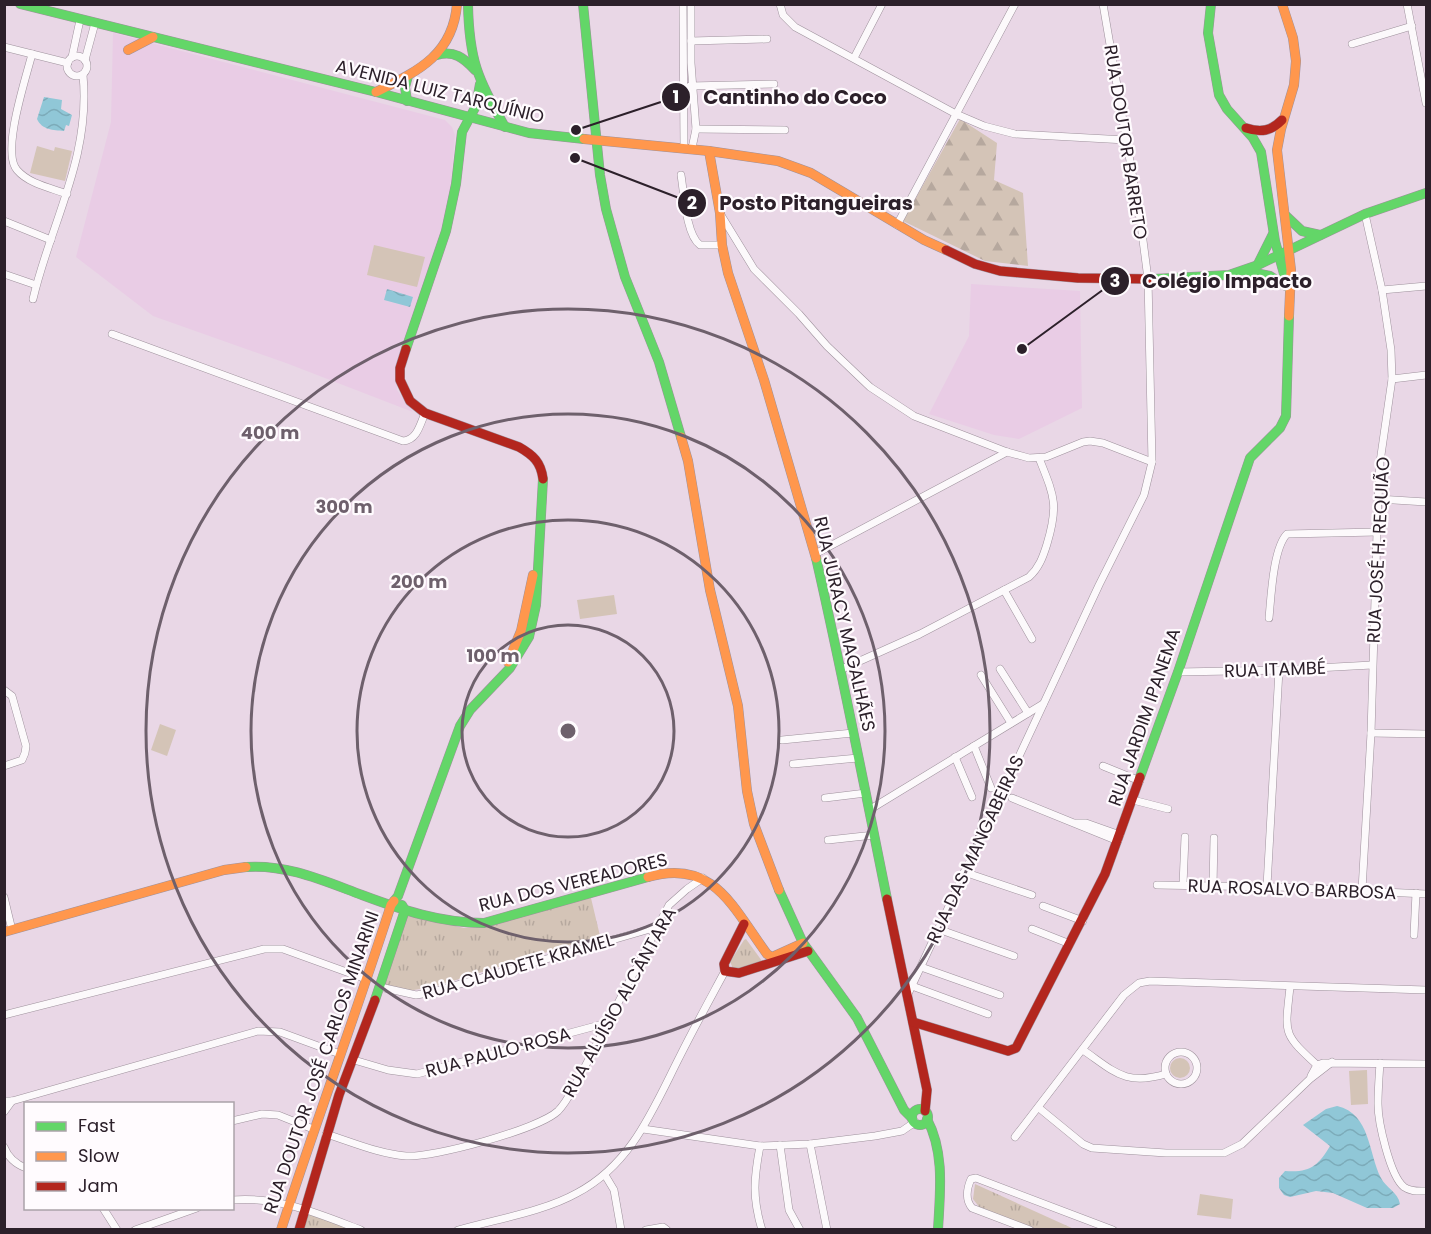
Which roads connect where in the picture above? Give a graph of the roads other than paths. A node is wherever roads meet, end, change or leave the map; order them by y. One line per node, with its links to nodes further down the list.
1 (20, 4): 14 (street, AVENIDA LUIZ TARQUÍNIO)
2 (457, 4): 24 (street)
3 (468, 4): 30 (street)
4 (583, 4): 53 (street)
5 (683, 4): 29 (street)
6 (691, 4): 19 (street)
7 (780, 4): 25 (street)
8 (882, 4): 25 (street)
9 (1015, 4): 43 (street)
10 (1103, 4): 52 (street, RUA DOUTOR BARRETO)
11 (1211, 4): 48 (street, RUA JARDIM IPANEMA)
12 (1282, 4): 46 (street, RUA JARDIM IPANEMA)
13 (1407, 4): 16 (street)
14 (80, 20): 15 (street, AVENIDA LUIZ TARQUÍNIO); 26 (street)
15 (95, 23): 17 (street, AVENIDA LUIZ TARQUÍNIO); 27 (street)
16 (1412, 26): 20 (street); 39 (street)
17 (153, 37): 22 (street); 37 (street, AVENIDA LUIZ TARQUÍNIO)
18 (767, 39): 19 (street)
19 (691, 41): 28 (street)
20 (1352, 44)
21 (4, 47): 23 (street)
22 (128, 50)
23 (32, 54): 26 (street); 60 (street)
24 (434, 56): 30 (street); 32 (street)
25 (854, 58): 43 (street)
26 (70, 60): 27 (street); 31 (street)
27 (85, 60): 31 (street)
28 (692, 63): 29 (street); 36 (street)
29 (683, 64): 35 (street)
30 (476, 71): 33 (street)
31 (83, 75): 60 (street)
32 (408, 76): 37 (street); 38 (street)
33 (480, 84): 40 (street); 47 (street)
34 (774, 84): 36 (street)
35 (683, 86): 36 (street); 42 (street)
36 (694, 86): 44 (street)
37 (376, 92): 38 (street, AVENIDA LUIZ TARQUÍNIO)
38 (408, 101): 41 (street, AVENIDA LUIZ TARQUÍNIO)
39 (1426, 103)
40 (476, 106): 41 (street); 45 (street)
41 (455, 114): 45 (street, AVENIDA LUIZ TARQUÍNIO); 51 (street)
42 (684, 114): 44 (street); 54 (street)
43 (956, 114): 52 (street); 65 (street)
44 (695, 116): 49 (street)
45 (471, 118): 47 (street, AVENIDA LUIZ TARQUÍNIO); 51 (street)
46 (1283, 118): 48 (street); 57 (street, RUA JARDIM IPANEMA)
47 (505, 127): 53 (street, AVENIDA LUIZ TARQUÍNIO)
48 (1244, 127): 56 (street, RUA JARDIM IPANEMA)
49 (696, 129): 50 (street); 54 (street)
50 (785, 130)
51 (462, 132): 84 (street)
52 (1126, 140): 75 (street, RUA DOUTOR BARRETO)
53 (597, 141): 54 (street, AVENIDA LUIZ TARQUÍNIO); 158 (street)
54 (688, 148): 55 (street, AVENIDA LUIZ TARQUÍNIO)
55 (709, 150): 61 (street, RUA JURACY MAGALHÃES); 65 (street, AVENIDA LUIZ TARQUÍNIO)
56 (1263, 160): 57 (street); 66 (street, RUA JARDIM IPANEMA)
57 (1278, 165): 63 (street, RUA JARDIM IPANEMA)
58 (681, 175): 69 (street)
59 (1426, 193): 62 (street, AVENIDA LUIZ TARQUÍNIO)
60 (67, 194): 68 (street)
61 (720, 213): 69 (street, RUA JURACY MAGALHÃES); 85 (street)
62 (1365, 214): 67 (street, AVENIDA LUIZ TARQUÍNIO); 79 (street, RUA JOSÉ H. REQUIÃO)
63 (1285, 215): 67 (street); 70 (street, RUA JARDIM IPANEMA)
64 (4, 222): 68 (street)
65 (897, 225): 75 (street, AVENIDA LUIZ TARQUÍNIO)
66 (1274, 232): 71 (street, RUA JARDIM IPANEMA); 72 (street)
67 (1322, 235): 70 (street, AVENIDA LUIZ TARQUÍNIO)
68 (51, 240): 76 (street)
69 (722, 245): 91 (street, RUA JURACY MAGALHÃES)
70 (1289, 250): 71 (street, AVENIDA LUIZ TARQUÍNIO); 78 (street, RUA JARDIM IPANEMA)
71 (1278, 255): 72 (street, AVENIDA LUIZ TARQUÍNIO); 78 (street, RUA JARDIM IPANEMA)
72 (1258, 265): 73 (street, AVENIDA LUIZ TARQUÍNIO)
73 (1245, 271): 75 (street, AVENIDA LUIZ TARQUÍNIO); 78 (street)
74 (4, 274): 76 (street)
75 (1148, 279): 87 (street, RUA DOUTOR BARRETO)
76 (36, 285): 80 (street)
77 (1426, 286): 79 (street)
78 (1290, 288): 104 (street, RUA JARDIM IPANEMA)
79 (1382, 290): 83 (street, RUA JOSÉ H. REQUIÃO)
80 (33, 299)
81 (112, 334): 84 (street)
82 (1426, 375): 83 (street)
83 (1392, 379): 88 (street, RUA JOSÉ H. REQUIÃO)
84 (425, 413): 92 (street)
85 (1007, 452): 86 (street); 91 (street)
86 (1039, 458): 87 (street); 93 (street)
87 (1152, 462): 108 (street, RUA DAS MANGABEIRAS)
88 (1378, 499): 89 (street); 90 (street, RUA JOSÉ H. REQUIÃO)
89 (1426, 502)
90 (1377, 532): 96 (street); 100 (street, RUA JOSÉ H. REQUIÃO)
91 (815, 554): 101 (street, RUA JURACY MAGALHÃES)
92 (537, 564): 94 (street); 95 (street)
93 (1004, 590): 99 (street); 101 (street)
94 (525, 611): 95 (street); 97 (street)
95 (534, 618): 98 (street)
96 (1269, 618)
97 (522, 630): 98 (street); 106 (street)
98 (529, 637): 106 (street)
99 (1032, 639)
100 (1372, 665): 103 (street, RUA ITAMBÉ); 112 (street, RUA JOSÉ H. REQUIÃO)
101 (842, 669): 111 (street, RUA JURACY MAGALHÃES)
102 (1000, 669): 109 (street)
103 (1279, 670): 104 (street, RUA ITAMBÉ); 140 (street)
104 (1178, 672): 121 (street, RUA JARDIM IPANEMA)
105 (981, 675): 110 (street)
106 (491, 689): 145 (street, RUA DOUTOR JOSÉ CARLOS MINARINI)
107 (4, 690): 119 (street)
108 (1043, 704): 109 (street, RUA DAS MANGABEIRAS); 135 (street, RUA DAS MANGABEIRAS)
109 (1028, 713): 110 (street, RUA DAS MANGABEIRAS)
110 (1011, 723): 115 (street, RUA DAS MANGABEIRAS)
111 (853, 733): 114 (street); 117 (street, RUA JURACY MAGALHÃES)
112 (1371, 733): 113 (street); 141 (street, RUA JOSÉ H. REQUIÃO)
113 (1426, 734)
114 (782, 740)
115 (974, 746): 116 (street, RUA DAS MANGABEIRAS); 122 (street)
116 (955, 757): 124 (street); 129 (street, RUA DAS MANGABEIRAS)
117 (858, 758): 118 (street); 123 (street, RUA JURACY MAGALHÃES)
118 (793, 765)
119 (4, 766)
120 (1102, 766): 121 (street)
121 (1140, 781): 127 (street, RUA JARDIM IPANEMA)
122 (991, 788)
123 (866, 793): 125 (street); 129 (street, RUA JURACY MAGALHÃES)
124 (972, 797)
125 (825, 798)
126 (1012, 798): 132 (street)
127 (1133, 800): 128 (street); 132 (street, RUA JARDIM IPANEMA)
128 (1168, 809)
129 (869, 810): 130 (street, RUA JURACY MAGALHÃES)
130 (874, 835): 134 (street); 165 (street, RUA JURACY MAGALHÃES)
131 (1185, 837): 138 (street)
132 (1119, 838): 150 (street, RUA JARDIM IPANEMA)
133 (1214, 838): 139 (street)
134 (828, 840)
135 (964, 872): 144 (street); 153 (street, RUA DAS MANGABEIRAS)
136 (703, 878): 149 (street, RUA DOS VEREADORES); 151 (street); 152 (street, RUA ALUÍSIO ALCÂNTARA)
137 (1157, 885): 138 (street, RUA ROSALVO BARBOSA)
138 (1183, 885): 139 (street, RUA ROSALVO BARBOSA)
139 (1213, 885): 140 (street, RUA ROSALVO BARBOSA)
140 (1267, 886): 141 (street, RUA ROSALVO BARBOSA)
141 (1362, 890): 142 (street, RUA ROSALVO BARBOSA)
142 (1416, 893): 143 (street, RUA ROSALVO BARBOSA); 156 (street)
143 (1426, 894)
144 (1032, 895)
145 (398, 896): 147 (street, RUA DOUTOR JOSÉ CARLOS MINARINI); 149 (street)
146 (4, 897): 155 (street)
147 (392, 905): 149 (street, RUA DOS VEREADORES); 155 (street, RUA DOS VEREADORES); 162 (street, RUA DOUTOR JOSÉ CARLOS MINARINI)
148 (1043, 906): 150 (street)
149 (405, 910): 163 (street, RUA DOUTOR JOSÉ CARLOS MINARINI)
150 (1083, 921): 157 (street, RUA JARDIM IPANEMA)
151 (744, 924): 158 (street); 161 (street)
152 (657, 927): 163 (street, RUA CLAUDETE KRAMEL); 173 (street, RUA ALUÍSIO ALCÂNTARA)
153 (938, 929): 159 (street); 160 (street, RUA DAS MANGABEIRAS)
154 (1032, 929): 157 (street)
155 (8, 931)
156 (1414, 935)
157 (1070, 944): 172 (street, RUA JARDIM IPANEMA)
158 (805, 947): 161 (street); 185 (street)
159 (1014, 956)
160 (921, 967): 165 (street, RUA DAS MANGABEIRAS); 167 (street)
161 (725, 971): 193 (street)
162 (366, 979): 169 (street); 170 (street, RUA DOUTOR JOSÉ CARLOS MINARINI)
163 (380, 987): 171 (street, RUA DOUTOR JOSÉ CARLOS MINARINI)
164 (1290, 987): 166 (street); 174 (street); 180 (street)
165 (910, 990): 168 (street); 172 (street, RUA JURACY MAGALHÃES)
166 (1426, 990)
167 (1000, 995)
168 (988, 1014)
169 (4, 1015)
170 (355, 1016): 171 (street); 175 (street, RUA DOUTOR JOSÉ CARLOS MINARINI)
171 (368, 1021): 176 (street, RUA DOUTOR JOSÉ CARLOS MINARINI)
172 (913, 1022): 189 (street, RUA JURACY MAGALHÃES)
173 (607, 1023): 176 (street, RUA PAULO ROSA); 194 (street, RUA ALUÍSIO ALCÂNTARA)
174 (1083, 1050): 181 (street); 187 (street)
175 (340, 1054): 183 (street, RUA DOUTOR JOSÉ CARLOS MINARINI); 186 (street)
176 (354, 1060): 184 (street, RUA DOUTOR JOSÉ CARLOS MINARINI)
177 (1332, 1062): 178 (street); 180 (street); 182 (street)
178 (1380, 1063): 179 (street); 202 (street)
179 (1426, 1064)
180 (1317, 1065): 182 (street)
181 (1166, 1074): 181 (street)
182 (1310, 1079): 187 (street)
183 (327, 1089): 184 (street); 192 (street, RUA DOUTOR JOSÉ CARLOS MINARINI)
184 (339, 1095): 194 (street, RUA DOUTOR JOSÉ CARLOS MINARINI)
185 (899, 1100): 189 (street); 190 (street)
186 (8, 1101): 188 (street)
187 (1039, 1108): 195 (street)
188 (4, 1112)
189 (923, 1113): 190 (street); 190 (street); 221 (street)
190 (913, 1120): 196 (street)
191 (234, 1121): 192 (street)
192 (313, 1129): 204 (street, RUA DOUTOR JOSÉ CARLOS MINARINI)
193 (643, 1129): 198 (street); 201 (street)
194 (326, 1134): 205 (street, RUA DOUTOR JOSÉ CARLOS MINARINI)
195 (1015, 1137)
196 (810, 1144): 197 (street); 220 (street)
197 (780, 1145): 198 (street); 219 (street)
198 (760, 1146): 218 (street)
199 (6, 1151): 200 (street)
200 (24, 1167)
201 (605, 1175): 214 (street); 215 (street)
202 (1426, 1191)
203 (234, 1200): 204 (street)
204 (288, 1205): 205 (street); 211 (street, RUA DOUTOR JOSÉ CARLOS MINARINI)
205 (304, 1208): 212 (street, RUA DOUTOR JOSÉ CARLOS MINARINI); 213 (street)
206 (104, 1210): 209 (street)
207 (194, 1210): 210 (street)
208 (1107, 1229): 222 (street)
209 (117, 1230)
210 (135, 1230)
211 (281, 1230)
212 (298, 1230)
213 (361, 1230)
214 (458, 1230)
215 (621, 1230)
216 (646, 1230): 217 (street)
217 (667, 1230)
218 (762, 1230)
219 (800, 1230)
220 (827, 1230)
221 (938, 1230)
222 (1030, 1230)

